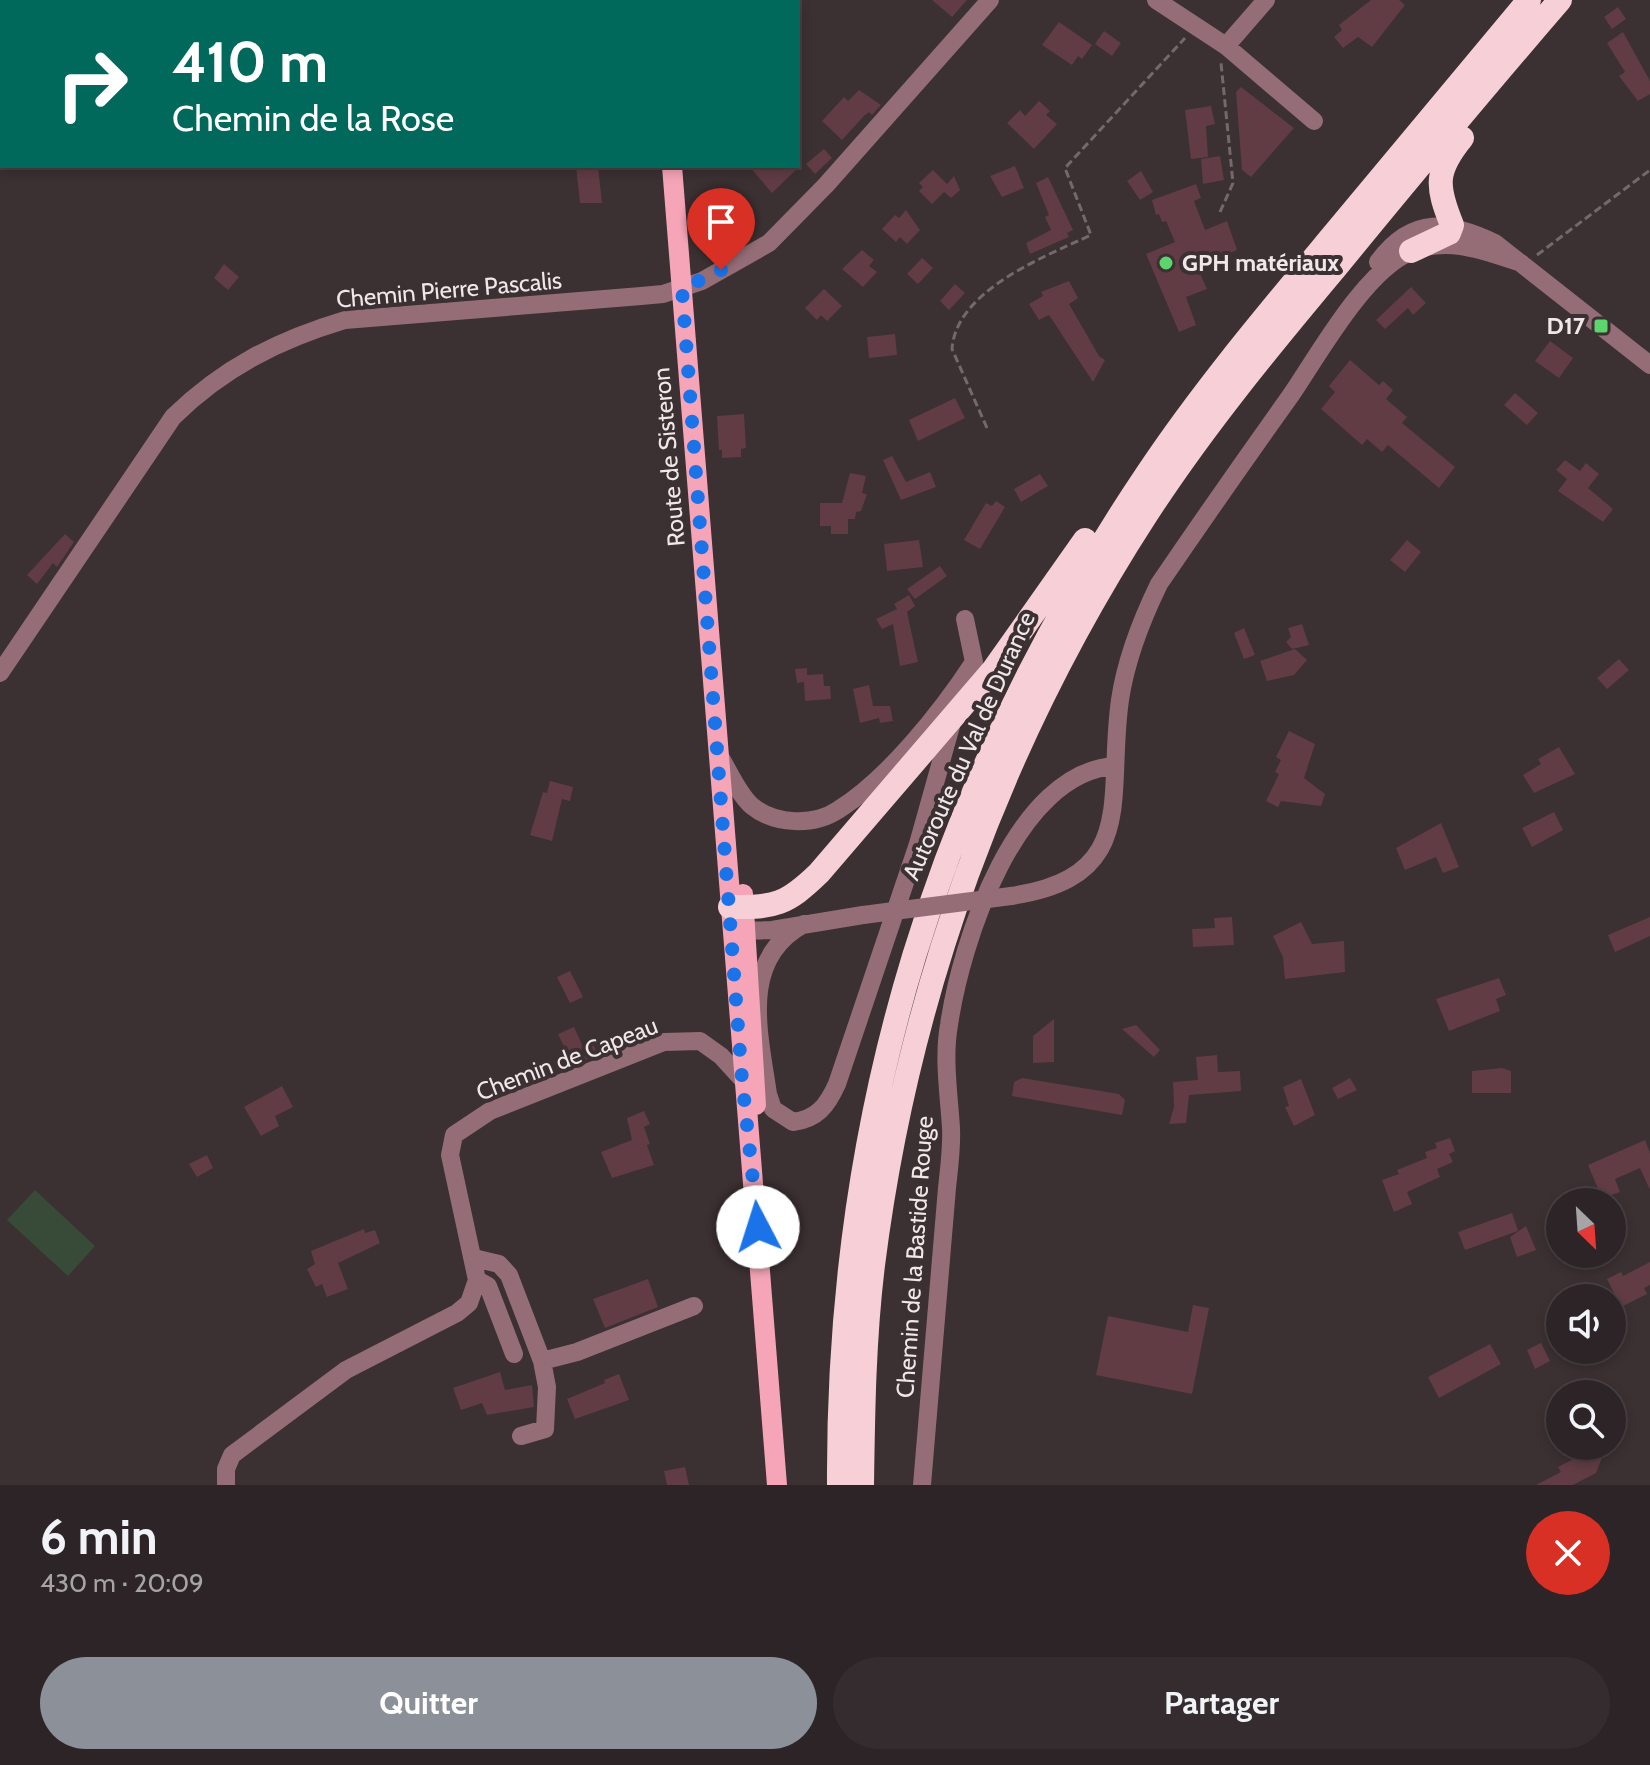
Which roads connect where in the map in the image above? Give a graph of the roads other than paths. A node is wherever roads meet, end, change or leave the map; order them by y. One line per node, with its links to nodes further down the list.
1 (990, 0): 14 (street, Chemin Pierre Pascalis)
2 (1156, 0): 7 (street)
3 (1266, 0): 7 (street)
4 (1529, 0): 13 (highway)
5 (1560, 0): 35 (highway, Autoroute du Val de Durance)
6 (1570, 0): 10 (highway)
7 (1226, 46): 8 (street)
8 (1314, 121)
9 (672, 168): 14 (main road, Route de Sisteron)
10 (1452, 225): 11 (highway); 12 (street); 15 (street)
11 (1411, 251): 12 (street); 15 (street)
12 (1524, 265): 16 (street)
13 (1290, 287): 19 (highway); 34 (highway, Autoroute du Val de Durance)
14 (682, 289): 18 (street, Chemin Pierre Pascalis); 20 (main road, Route de Sisteron)
15 (1340, 321): 21 (street)
16 (1650, 365)
17 (965, 619): 20 (street)
18 (0, 673)
19 (955, 716): 22 (highway); 23 (street)
20 (720, 752): 22 (main road, Route de Sisteron)
21 (1115, 766): 23 (street, bridge); 36 (street, Chemin de la Bastide Rouge)
22 (738, 918): 23 (street); 24 (main road, Route de Sisteron); 25 (main road, Route de Sisteron)
23 (804, 924)
24 (742, 1079): 25 (main road, Route de Sisteron); 26 (street, Chemin de Capeau)
25 (755, 1198): 33 (main road, Route de Sisteron)
26 (474, 1258): 27 (street, Chemin de Capeau); 30 (street)
27 (477, 1280): 29 (street); 32 (street)
28 (694, 1306): 30 (street)
29 (514, 1354)
30 (542, 1361): 31 (street)
31 (521, 1436)
32 (226, 1485)
33 (777, 1485)
34 (839, 1485)
35 (862, 1485)
36 (922, 1485)

